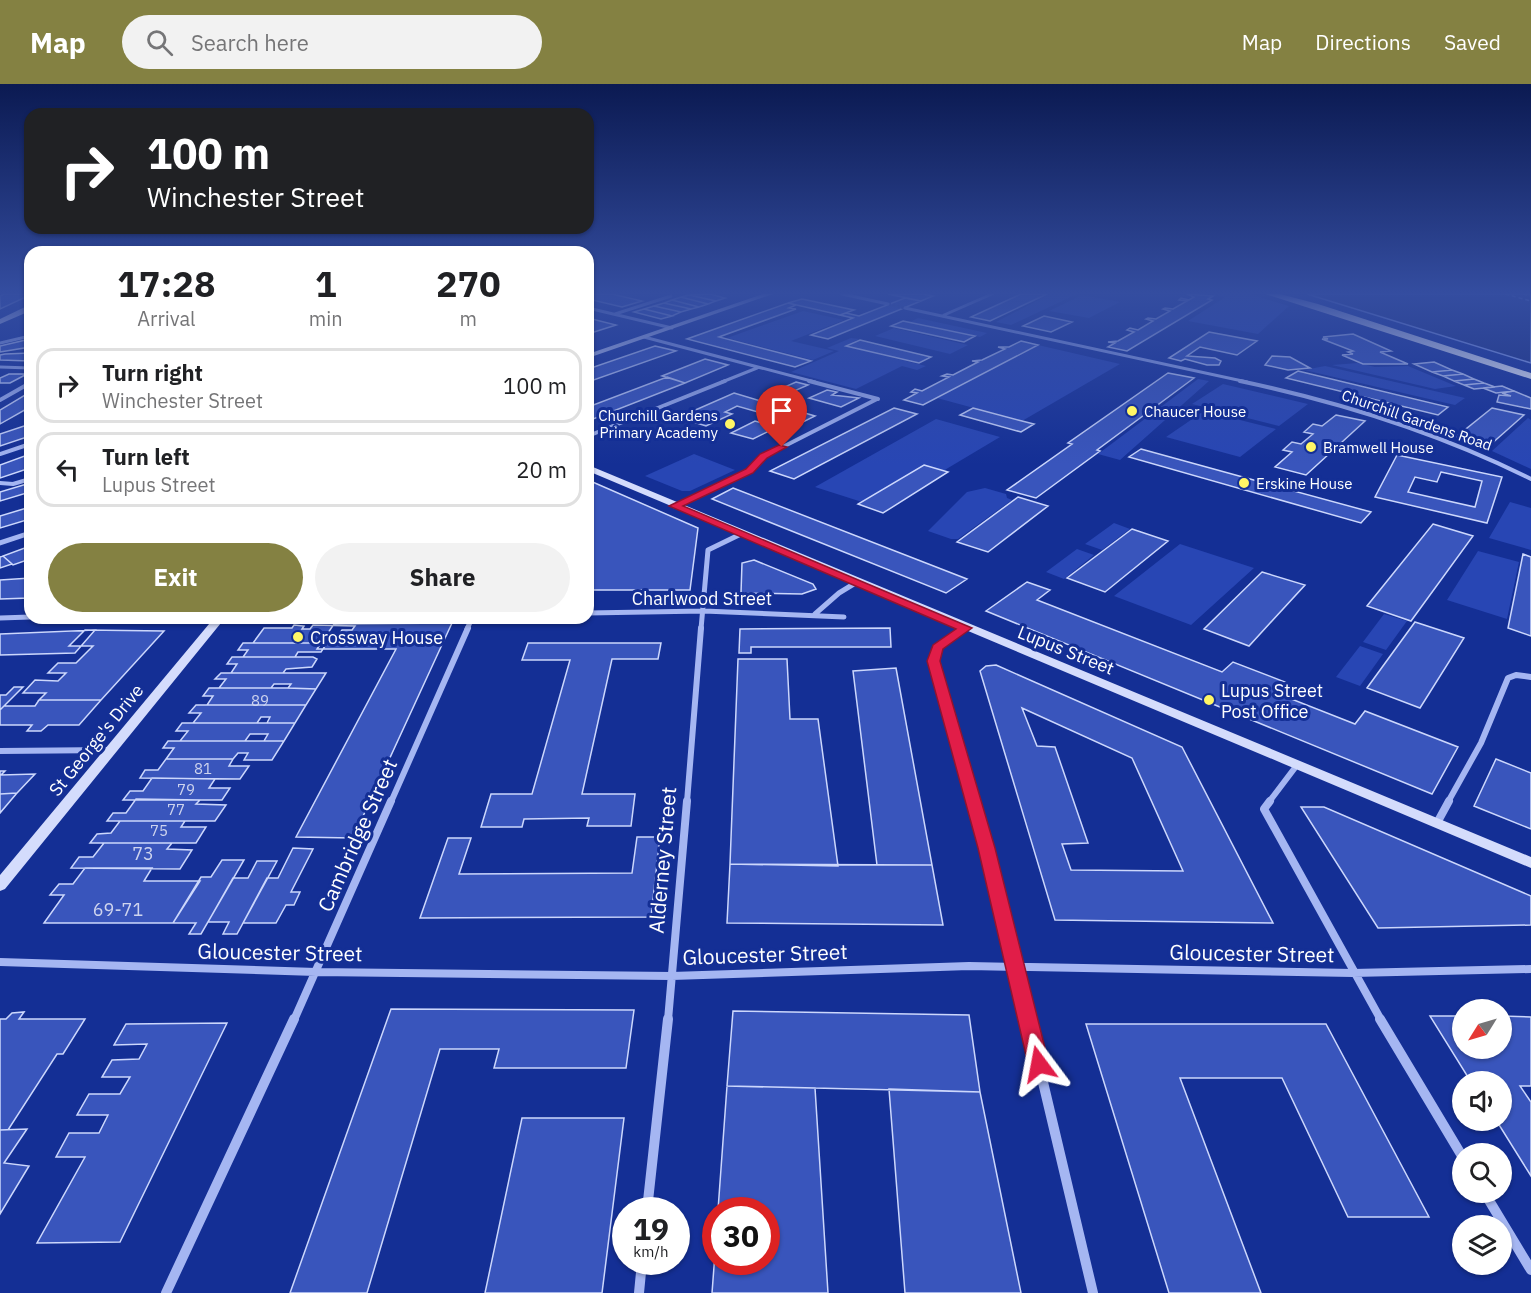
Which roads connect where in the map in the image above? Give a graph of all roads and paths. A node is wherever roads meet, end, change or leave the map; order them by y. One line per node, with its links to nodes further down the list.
1 (692, 350): 5 (street)
2 (1099, 350): 14 (street, Churchill Gardens Road)
3 (1452, 350): 7 (highway)
4 (0, 367): 6 (street)
5 (760, 367): 10 (street); 17 (street)
6 (24, 368)
7 (1531, 376)
8 (24, 386): 9 (street)
9 (0, 400)
10 (594, 434)
11 (24, 446): 12 (street)
12 (0, 454)
13 (594, 471): 17 (street, Lupus Street)
14 (1531, 478)
15 (24, 481): 16 (street)
16 (0, 483)
17 (674, 506): 18 (street, Lupus Street)
18 (743, 533): 21 (street, Lupus Street); 22 (street, Alderney Street)
19 (24, 536): 20 (street)
20 (0, 543)
21 (856, 582): 24 (street); 30 (street, Lupus Street)
22 (704, 611): 23 (street, Charlwood Street); 24 (street, Charlwood Street); 43 (street, Alderney Street)
23 (594, 613)
24 (815, 614): 26 (street, Charlwood Street)
25 (24, 617): 27 (street)
26 (844, 617)
27 (0, 618)
28 (215, 624): 32 (street, St George's Drive)
29 (469, 624): 41 (street, Cambridge Street)
30 (966, 628): 34 (street, Lupus Street); 39 (street)
31 (1531, 677): 35 (street)
32 (111, 750): 33 (street); 37 (street, St George's Drive)
33 (0, 751)
34 (1297, 765): 35 (street, Lupus Street); 42 (street)
35 (1437, 823): 36 (street, Lupus Street)
36 (1531, 863)
37 (0, 885)
38 (0, 962): 41 (street, Gloucester Street)
39 (1016, 966): 42 (street, Gloucester Street); 43 (street, Gloucester Street); 51 (street)
40 (1531, 969): 42 (street, Gloucester Street)
41 (316, 972): 43 (street, Gloucester Street); 49 (street, Cambridge Street)
42 (1353, 973): 44 (street)
43 (672, 976): 45 (street, Alderney Street)
44 (1454, 1143)
45 (648, 1197)
46 (1491, 1203): 47 (street)
47 (1531, 1270)
48 (641, 1275): 50 (street)
49 (166, 1293)
50 (639, 1293)
51 (1093, 1293)

